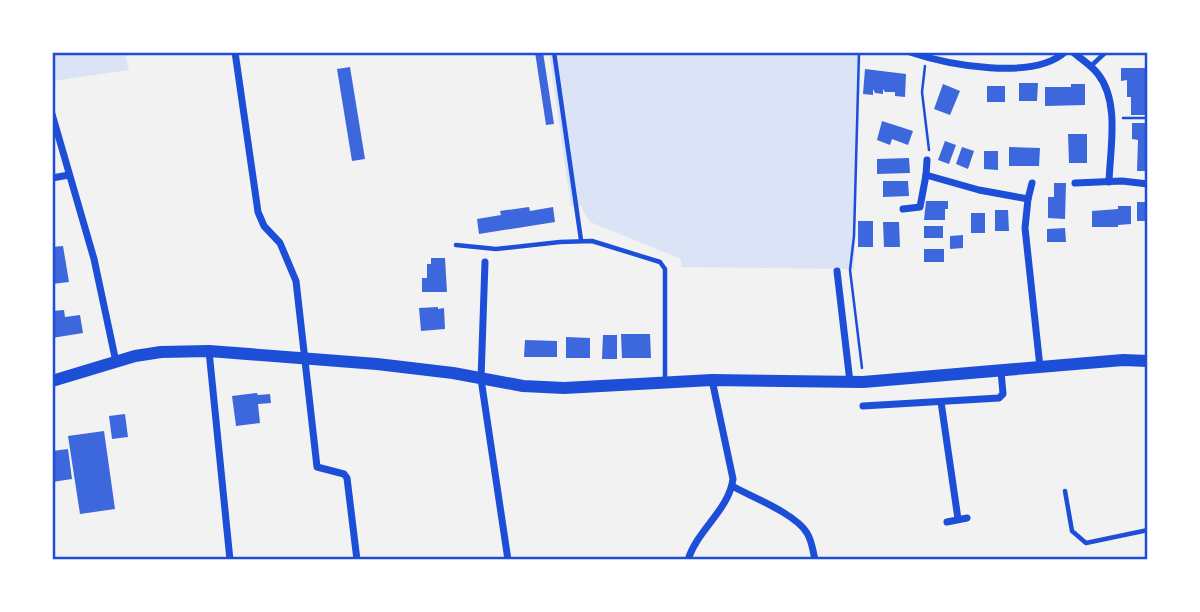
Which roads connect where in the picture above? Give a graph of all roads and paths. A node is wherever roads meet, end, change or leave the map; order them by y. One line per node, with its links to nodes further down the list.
1 (235, 52): 29 (street)
2 (554, 52): 23 (lane)
3 (859, 52): 38 (path)
4 (910, 52): 8 (street)
5 (1065, 52): 8 (street)
6 (1073, 52): 9 (street)
7 (1106, 52): 9 (lane)
8 (926, 58): 13 (path)
9 (1091, 66): 11 (street)
10 (52, 114): 14 (street)
11 (1111, 118): 12 (path); 17 (street)
12 (1147, 118)
13 (927, 160): 15 (street)
14 (69, 175): 16 (street); 31 (street)
15 (926, 175): 21 (street); 22 (street)
16 (52, 178)
17 (1108, 182): 19 (street); 20 (street)
18 (1032, 183): 21 (street)
19 (1075, 183)
20 (1147, 184)
21 (1028, 199): 32 (street)
22 (904, 209)
23 (581, 240): 25 (lane); 37 (lane)
24 (456, 245): 25 (lane)
25 (488, 249): 26 (lane)
26 (485, 262): 34 (street)
27 (837, 271): 38 (street)
28 (209, 351): 29 (main road); 31 (main road); 45 (street)
29 (306, 356): 34 (main road); 46 (street)
30 (1147, 360): 32 (main road)
31 (116, 362): 36 (main road)
32 (1040, 367): 33 (main road)
33 (1001, 371): 38 (main road); 39 (street)
34 (481, 379): 37 (main road); 47 (street)
35 (712, 380): 37 (main road); 38 (main road); 41 (street)
36 (52, 381)
37 (665, 382)
38 (857, 382)
39 (942, 402): 40 (street); 43 (street)
40 (863, 406)
41 (732, 486): 48 (street); 49 (street)
42 (1065, 491): 44 (lane)
43 (947, 522)
44 (1147, 530)
45 (230, 559)
46 (357, 559)
47 (508, 559)
48 (688, 559)
49 (815, 559)

